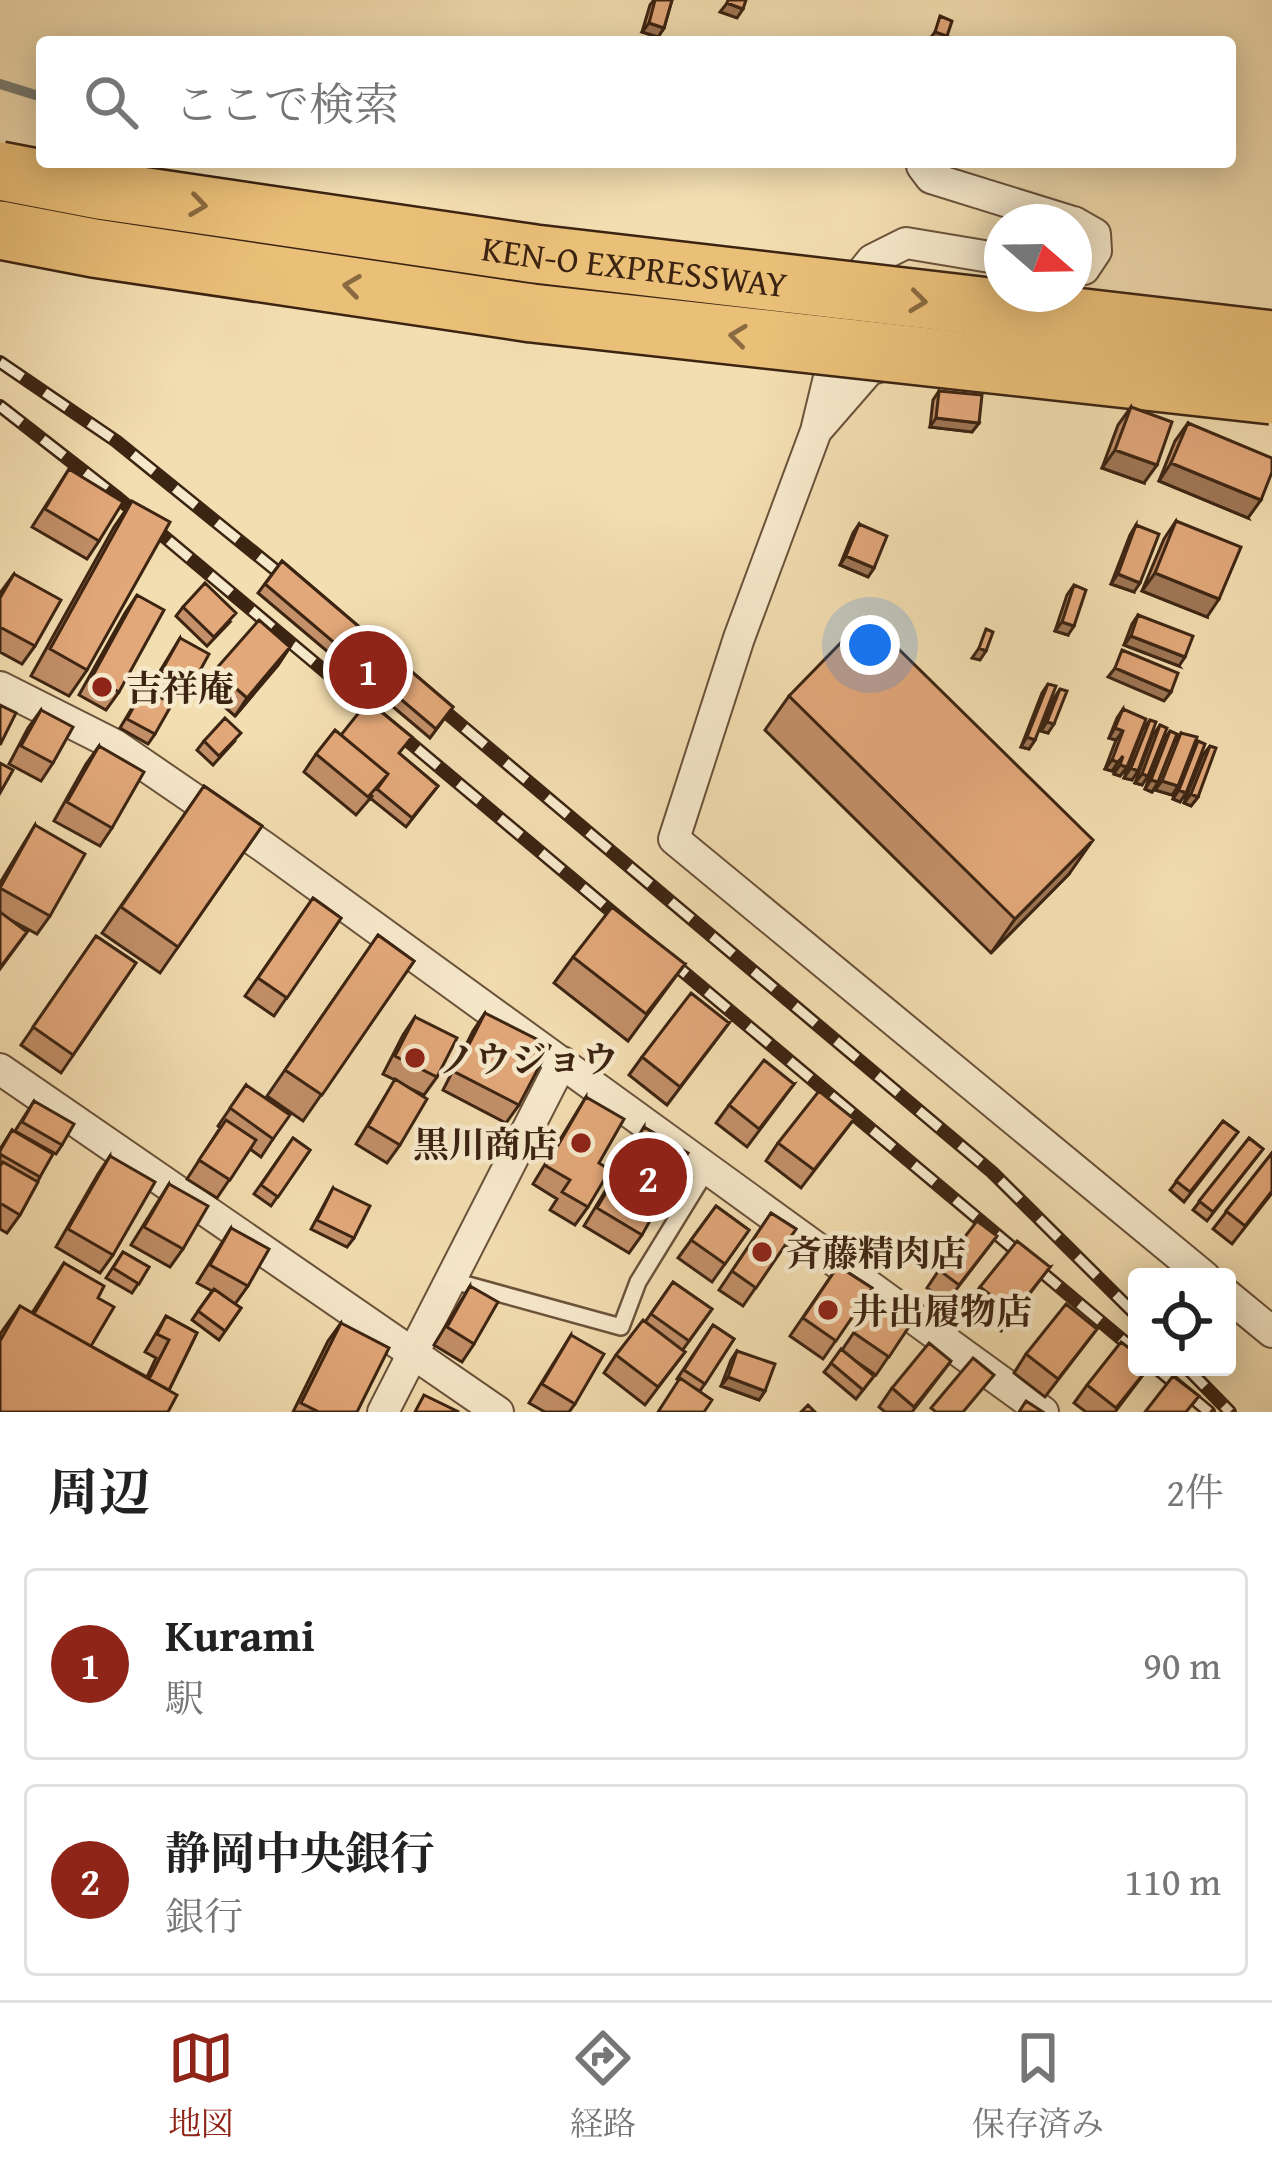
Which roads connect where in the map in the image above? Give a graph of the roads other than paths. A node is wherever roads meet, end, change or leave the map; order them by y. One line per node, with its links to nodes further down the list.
1 (924, 168): 3 (street)
2 (0, 171): 6 (highway, KEN-O EXPRESSWAY, one-way to 6, bridge)
3 (1016, 204)
4 (0, 230): 8 (highway, KEN-O EXPRESSWAY, one-way to 4, bridge)
5 (984, 256): 9 (street)
6 (1272, 340)
7 (1272, 374): 9 (street)
8 (1272, 395)
9 (816, 431): 14 (street)
10 (0, 688): 11 (street)
11 (562, 1062): 13 (street); 15 (street)
12 (0, 1069): 18 (street)
13 (708, 1168): 15 (lane); 21 (street)
14 (1194, 1268)
15 (450, 1280): 18 (street)
16 (1236, 1303): 17 (street)
17 (1272, 1333)
18 (413, 1352): 19 (street); 20 (street)
19 (383, 1412)
20 (498, 1412)
21 (1043, 1412)

